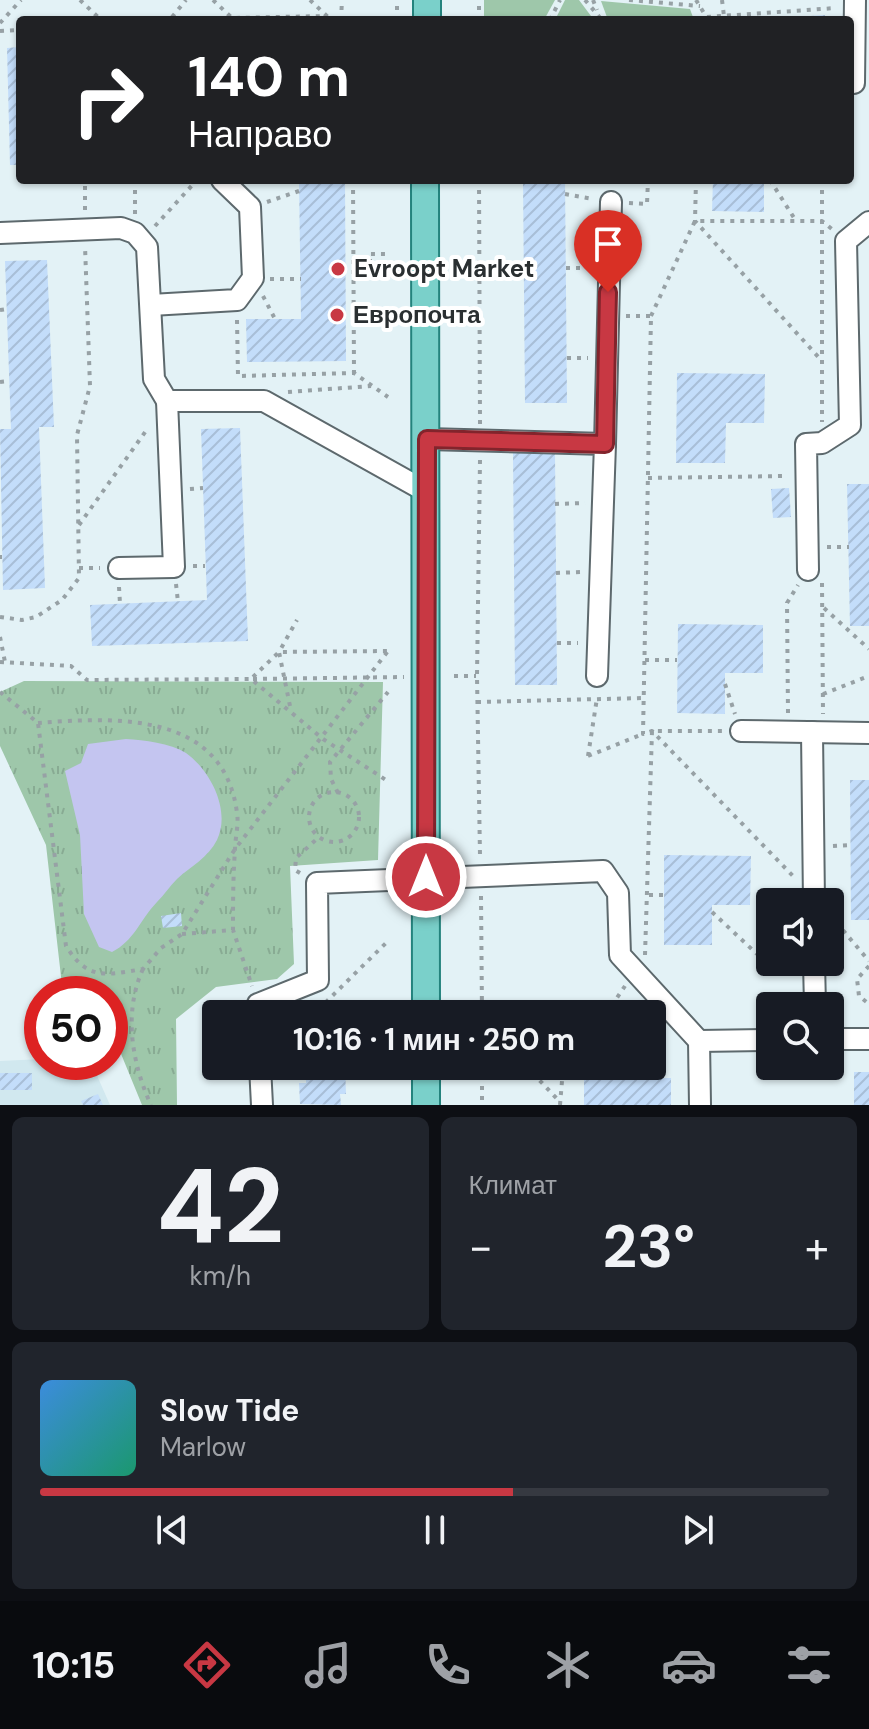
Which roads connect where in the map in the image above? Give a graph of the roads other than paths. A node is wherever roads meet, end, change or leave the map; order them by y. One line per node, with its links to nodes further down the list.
1 (855, 3): 2 (lane)
2 (854, 83)
3 (226, 184): 8 (lane)
4 (425, 184): 11 (main road)
5 (611, 202): 12 (lane)
6 (869, 222): 10 (lane)
7 (0, 233): 8 (lane)
8 (151, 305): 9 (lane)
9 (167, 401): 13 (lane); 14 (lane)
10 (860, 425): 15 (lane)
11 (427, 439): 12 (lane); 13 (main road)
12 (605, 444): 16 (lane)
13 (427, 492): 20 (main road)
14 (119, 568)
15 (808, 570)
16 (597, 676)
17 (741, 731): 18 (lane)
18 (812, 732): 19 (lane); 21 (lane)
19 (869, 733)
20 (426, 877): 22 (lane); 23 (main road); 27 (lane)
21 (814, 888)
22 (268, 1000)
23 (426, 1000)
24 (844, 1039): 25 (lane)
25 (869, 1039)
26 (756, 1040): 27 (lane)
27 (699, 1041): 32 (lane)
28 (261, 1080): 30 (lane)
29 (426, 1080): 31 (main road)
30 (262, 1105)
31 (426, 1105)
32 (700, 1105)

